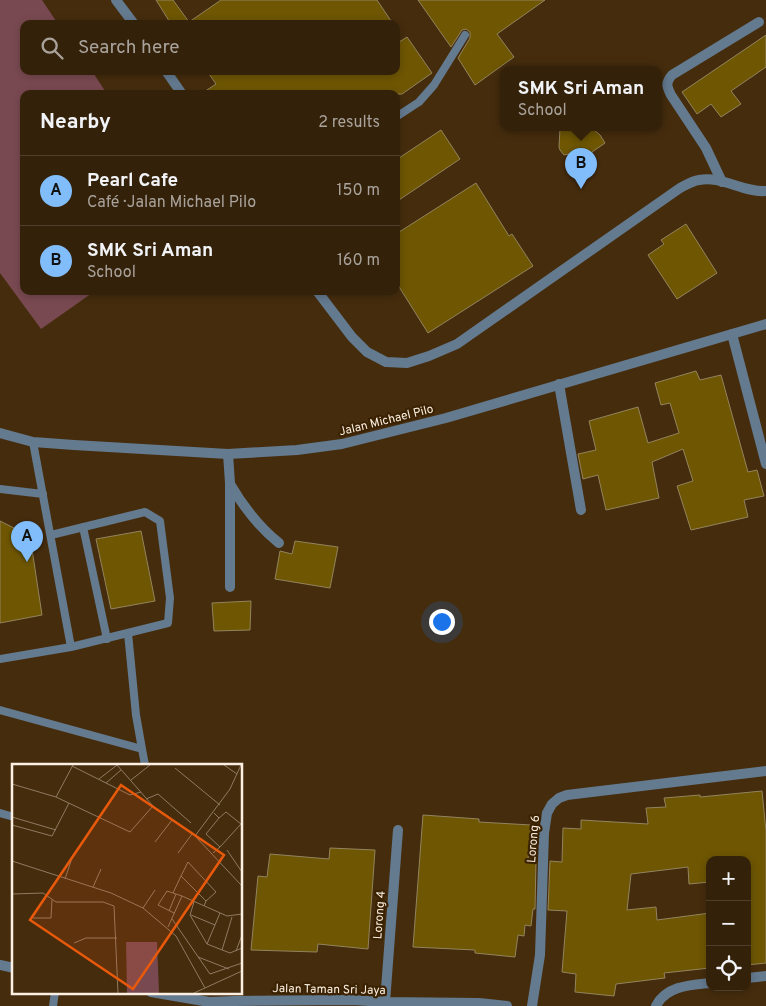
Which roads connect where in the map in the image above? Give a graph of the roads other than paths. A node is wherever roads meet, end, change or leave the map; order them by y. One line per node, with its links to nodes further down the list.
1 (116, 0): 2 (street)
2 (131, 20)
3 (759, 22): 8 (street)
4 (464, 35): 7 (lane)
5 (169, 75): 6 (street)
6 (179, 90)
7 (400, 114)
8 (722, 182): 9 (street); 10 (street)
9 (766, 191)
10 (320, 295)
11 (766, 324): 12 (street, Jalan Michael Pilo)
12 (732, 334): 13 (street, Jalan Michael Pilo); 17 (street)
13 (559, 384): 16 (street, Jalan Michael Pilo); 21 (street)
14 (0, 433): 15 (street, Jalan Michael Pilo)
15 (33, 442): 16 (street, Jalan Michael Pilo); 20 (lane)
16 (228, 454): 18 (street)
17 (766, 464)
18 (230, 483): 24 (street); 25 (street)
19 (0, 490): 20 (lane)
20 (44, 494): 23 (lane)
21 (581, 510)
22 (83, 527): 23 (lane); 26 (lane); 27 (lane)
23 (51, 534): 28 (lane)
24 (279, 543)
25 (230, 587)
26 (128, 634): 27 (lane); 31 (lane)
27 (107, 639): 28 (lane)
28 (71, 647): 29 (lane)
29 (0, 659)
30 (0, 710): 31 (lane)
31 (142, 749): 32 (lane)
32 (145, 764)
33 (766, 771): 43 (street, Lorong 6)
34 (398, 830): 40 (street, Lorong 4)
35 (766, 976): 36 (street)
36 (751, 978)
37 (706, 983): 44 (street)
38 (161, 994): 41 (street, Jalan Taman Sri Jaya)
39 (235, 996): 40 (street, Jalan Taman Sri Jaya); 41 (street, Jalan Taman Sri Jaya)
40 (386, 1002): 42 (street, Jalan Taman Sri Jaya)
41 (209, 1004)
42 (507, 1006)
43 (532, 1006)
44 (656, 1006)

